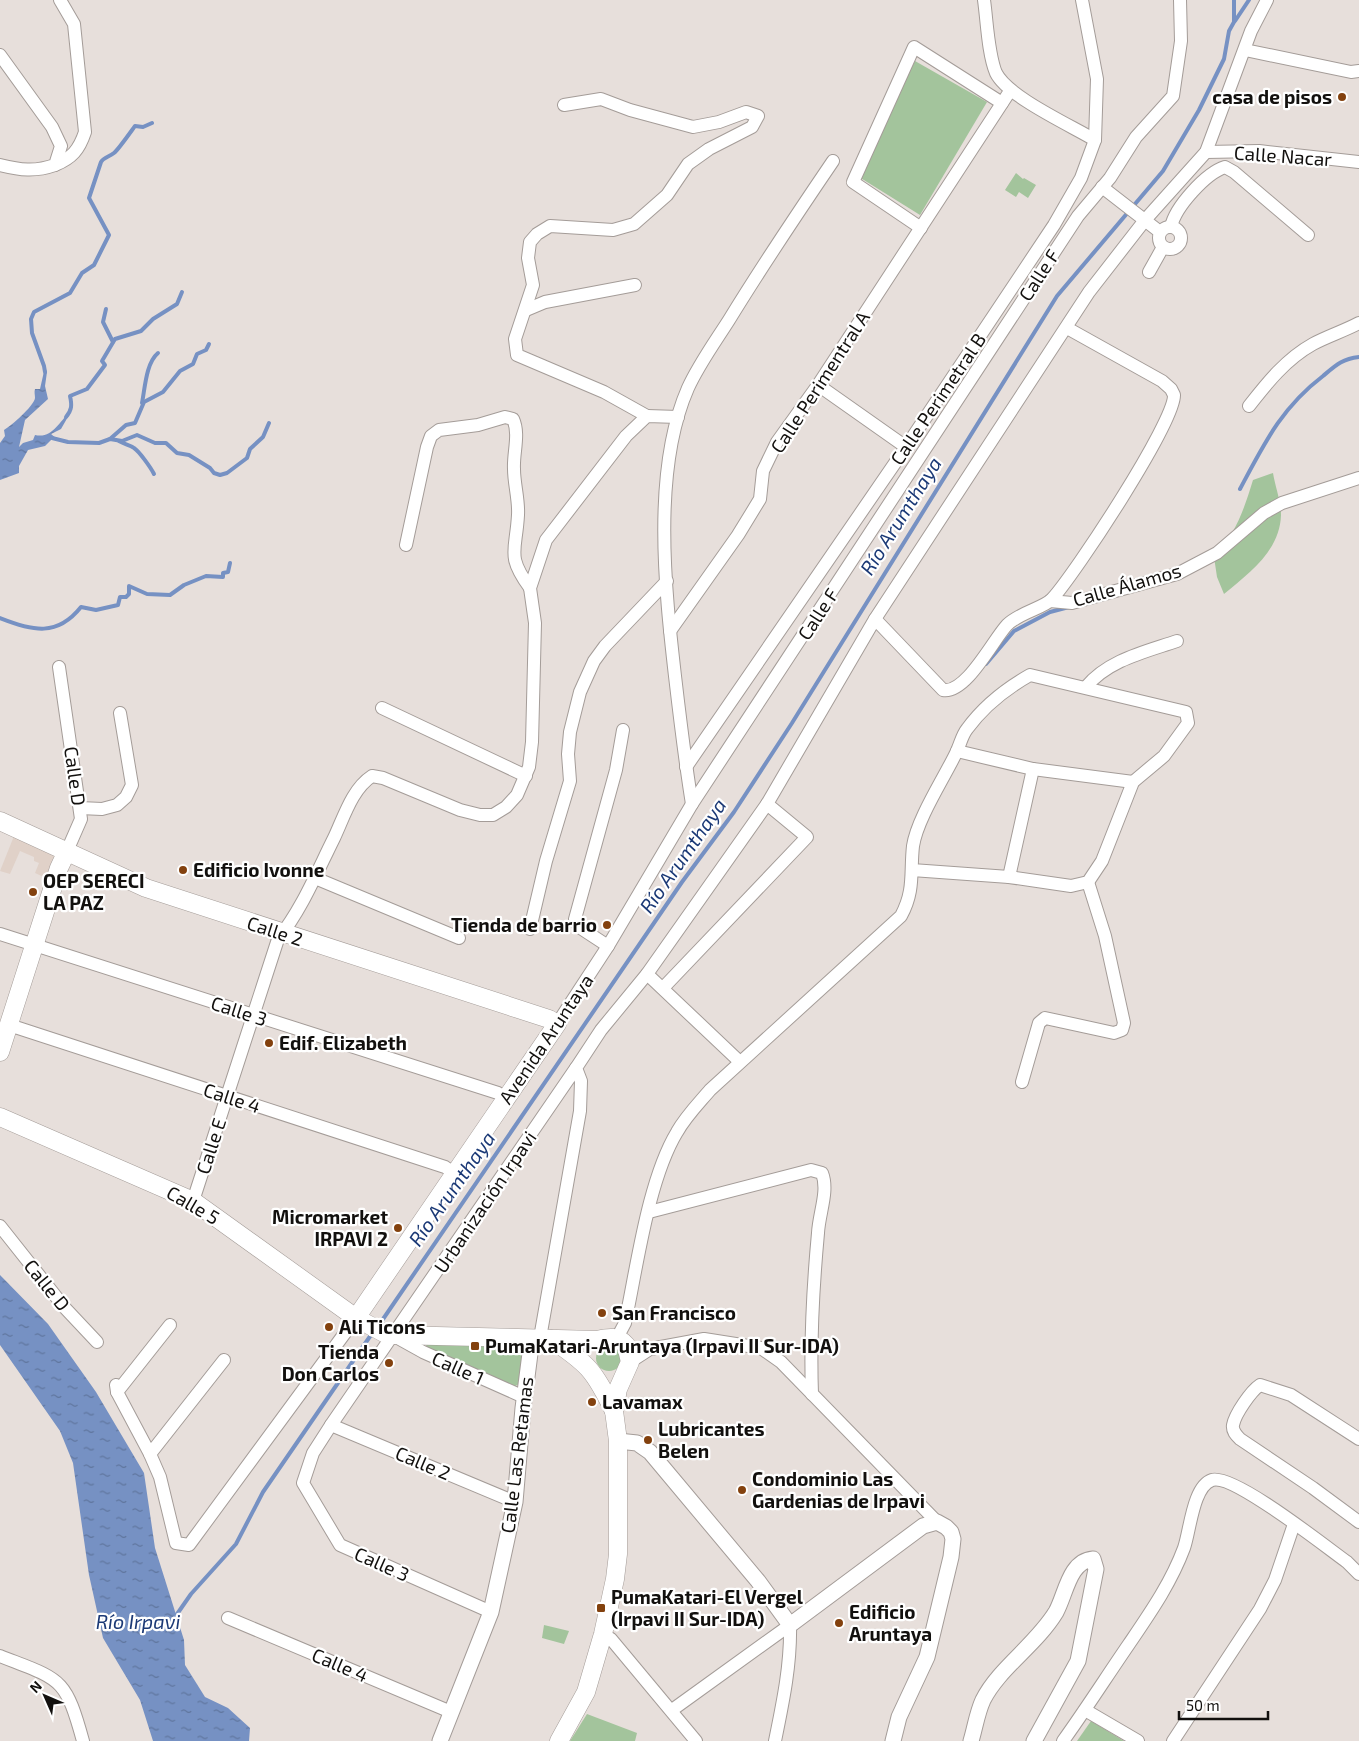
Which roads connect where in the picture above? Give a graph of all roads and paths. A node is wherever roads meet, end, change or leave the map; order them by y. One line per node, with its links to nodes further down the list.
1 (60, 0): 17 (street)
2 (984, 0): 9 (street)
3 (1082, 0): 12 (street, Calle Perimetral B)
4 (1180, 0): 18 (street, Calle F)
5 (1267, 0): 6 (street)
6 (1245, 50): 8 (street); 13 (street)
7 (0, 55): 17 (street)
8 (1359, 71)
9 (1010, 91): 10 (street, Calle Perimentral A); 12 (street)
10 (1002, 103): 20 (street, Calle Perimentral A); 20 (street)
11 (564, 105): 26 (street)
12 (1095, 140): 33 (street, Calle Perimetral B)
13 (1206, 152): 15 (street, Calle Nacar); 19 (street, Urbanización Irpavi)
14 (833, 161): 32 (street)
15 (1359, 162)
16 (0, 165): 17 (street)
17 (55, 165)
18 (1102, 187): 19 (street); 52 (street, Calle F)
19 (1143, 218): 21 (street); 28 (street, Urbanización Irpavi)
20 (921, 228): 29 (street, Calle Perimentral A)
21 (1166, 229): 22 (street); 23 (street); 23 (street)
22 (1308, 235)
23 (1163, 248): 24 (street)
24 (1148, 272)
25 (635, 285): 26 (street)
26 (526, 310): 31 (street)
27 (1359, 323): 30 (street)
28 (1067, 328): 38 (street); 39 (street, Urbanización Irpavi)
29 (818, 385): 33 (street); 40 (street, Calle Perimentral A)
30 (1249, 406)
31 (647, 416): 32 (street); 37 (street)
32 (678, 417): 36 (street)
33 (906, 447): 48 (street, Calle Perimetral B)
34 (1359, 478): 38 (street, Calle Álamos)
35 (406, 545): 37 (street)
36 (667, 581): 40 (street); 61 (street)
37 (530, 588): 50 (street)
38 (1050, 601): 39 (street)
39 (875, 619): 53 (street, Urbanización Irpavi)
40 (670, 631): 48 (street)
41 (1177, 642): 43 (street)
42 (59, 667): 54 (street, Calle D)
43 (1086, 687): 47 (street); 51 (street)
44 (382, 708): 50 (street)
45 (120, 713): 54 (street)
46 (623, 730): 66 (street)
47 (958, 750): 49 (street); 57 (street)
48 (686, 767): 52 (street)
49 (1033, 768): 51 (street); 58 (street)
50 (526, 776): 59 (street, Calle E)
51 (1133, 782): 60 (street)
52 (692, 804): 66 (street, Avenida Aruntaya)
53 (768, 804): 67 (street, Urbanización Irpavi); 68 (street)
54 (80, 808): 56 (street, Calle D)
55 (0, 820): 56 (main road, Calle 2)
56 (67, 851): 62 (main road, Calle 2); 65 (main road, Calle D)
57 (912, 870): 58 (street); 73 (street)
58 (1009, 877): 60 (street)
59 (315, 878): 62 (street, Calle E); 64 (street)
60 (1088, 882): 75 (street)
61 (530, 929)
62 (283, 933): 69 (street, Calle E); 70 (main road, Calle 2)
63 (0, 934): 65 (street, Calle 3)
64 (459, 938)
65 (34, 945): 69 (street, Calle 3); 71 (main road, Calle D)
66 (608, 946): 70 (street, Avenida Aruntaya)
67 (646, 974): 68 (street); 74 (street, Urbanización Irpavi)
68 (663, 988): 73 (street)
69 (254, 1016): 76 (street, Calle E); 77 (street, Calle 3)
70 (557, 1024): 77 (main road, Avenida Aruntaya)
71 (9, 1025): 72 (main road, Calle D); 76 (street, Calle 4)
72 (0, 1052)
73 (740, 1062): 81 (street)
74 (576, 1068): 85 (street, Urbanización Irpavi); 86 (street)
75 (1022, 1082)
76 (228, 1096): 79 (street, Calle 4); 80 (street, Calle E)
77 (506, 1099): 79 (main road, Avenida Aruntaya)
78 (0, 1117): 80 (main road, Calle 5)
79 (454, 1173): 83 (main road, Avenida Aruntaya)
80 (193, 1201): 83 (main road, Calle 5)
81 (649, 1212): 87 (street); 93 (street)
82 (0, 1226): 89 (street, Calle D)
83 (362, 1321): 85 (main road); 99 (street)
84 (170, 1325): 99 (street)
85 (389, 1334): 86 (main road); 94 (street, Calle 1); 96 (street, Urbanización Irpavi)
86 (541, 1338): 88 (main road); 92 (main road); 94 (street, Calle Las Retamas)
87 (617, 1338): 88 (main road); 91 (main road)
88 (597, 1340): 92 (main road)
89 (96, 1342)
90 (224, 1360): 99 (street)
91 (627, 1366): 92 (main road); 93 (street); 95 (main road)
92 (592, 1371): 95 (main road)
93 (812, 1394): 102 (street)
94 (524, 1397): 101 (street, Calle Las Retamas)
95 (614, 1411): 98 (main road)
96 (331, 1425): 100 (street, Urbanización Irpavi); 101 (street, Calle 2)
97 (1359, 1439): 103 (street)
98 (618, 1441): 108 (street); 109 (main road)
99 (150, 1454)
100 (302, 1483): 106 (street, Calle 3)
101 (515, 1502): 106 (street, Calle Las Retamas)
102 (937, 1522): 108 (street); 119 (street)
103 (1359, 1522)
104 (1294, 1524): 105 (street); 112 (street); 124 (street)
105 (1359, 1574)
106 (491, 1612): 113 (street, Calle Las Retamas)
107 (228, 1618): 113 (street, Calle 4)
108 (790, 1625): 111 (street); 118 (street)
109 (604, 1634): 111 (street); 116 (main road)
110 (0, 1656): 114 (street)
111 (672, 1710): 117 (street)
112 (1085, 1710): 122 (street); 123 (street)
113 (451, 1712): 115 (street, Calle Las Retamas)
114 (83, 1741)
115 (440, 1741)
116 (559, 1741)
117 (696, 1741)
118 (776, 1741)
119 (893, 1741)
120 (971, 1741): 121 (street)
121 (1034, 1741)
122 (1062, 1741)
123 (1138, 1741)
124 (1173, 1741)

